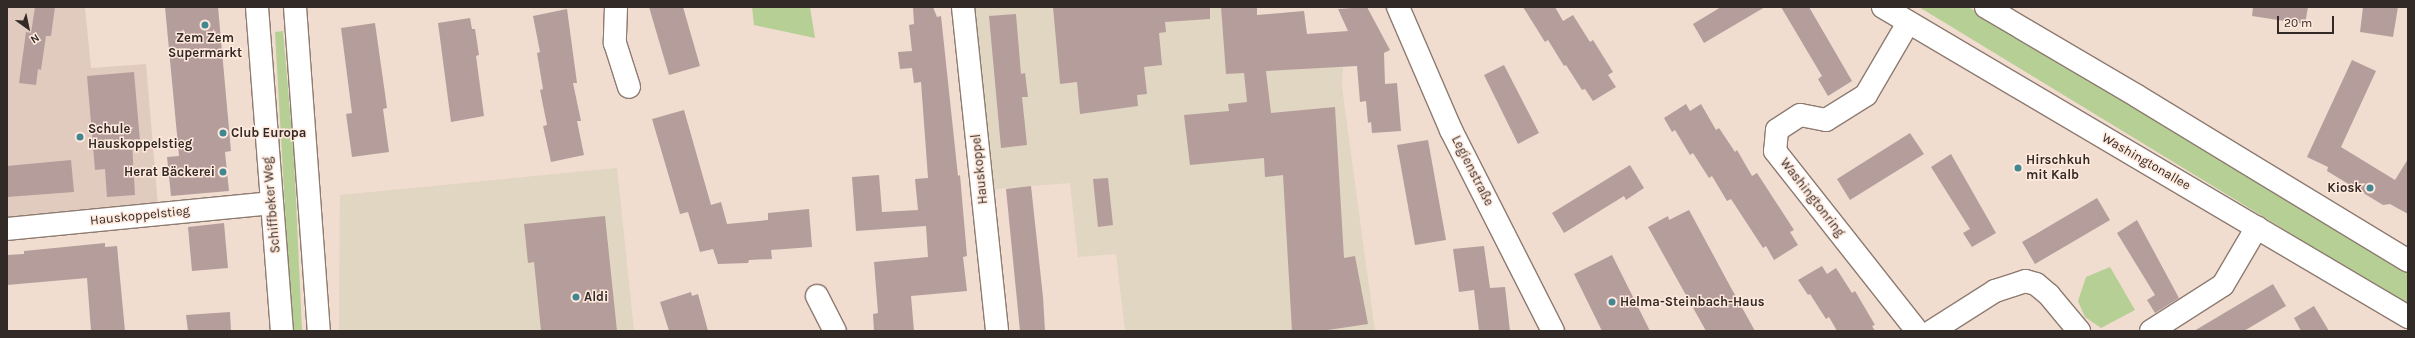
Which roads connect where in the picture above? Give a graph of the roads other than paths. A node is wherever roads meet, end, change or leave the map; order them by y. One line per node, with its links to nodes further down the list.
1 (257, 7): 10 (street, Schiffbeker Weg)
2 (295, 7): 17 (street)
3 (616, 7): 9 (street)
4 (963, 7): 19 (street, Hauskoppel)
5 (1398, 7): 20 (street, Legienstraße)
6 (1884, 7): 8 (street, Washingtonallee)
7 (1986, 7): 13 (street)
8 (1908, 23): 11 (street, Washingtonallee); 21 (street, Washingtonring)
9 (629, 87)
10 (272, 203): 12 (street, Hauskoppelstieg); 16 (street, Schiffbeker Weg)
11 (2257, 227): 15 (street, Washingtonallee); 24 (street)
12 (7, 229)
13 (2408, 261)
14 (817, 296): 18 (street)
15 (2408, 317)
16 (282, 331)
17 (319, 331)
18 (835, 331)
19 (997, 331)
20 (1553, 331)
21 (1917, 331)
22 (1932, 331): 23 (street)
23 (2079, 331)
24 (2151, 331)

